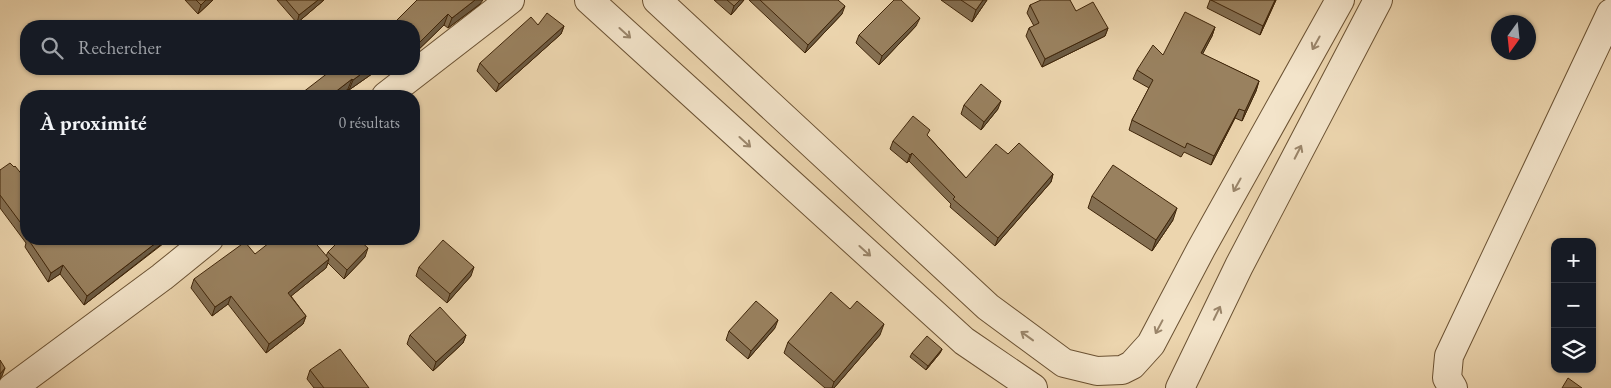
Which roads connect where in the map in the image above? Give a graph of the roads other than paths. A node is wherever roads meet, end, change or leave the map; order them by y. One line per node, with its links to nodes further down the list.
1 (510, 0): 7 (street)
2 (588, 0): 13 (street, one-way to 13)
3 (657, 0): 11 (street, one-way to 3)
4 (1340, 0): 11 (street, one-way to 11)
5 (1378, 0): 14 (street, one-way to 5)
6 (1611, 14): 15 (street)
7 (420, 70)
8 (413, 75): 9 (street)
9 (394, 90)
10 (202, 245): 12 (street)
11 (1124, 379)
12 (12, 388)
13 (1033, 388)
14 (1180, 388)
15 (1453, 388)

